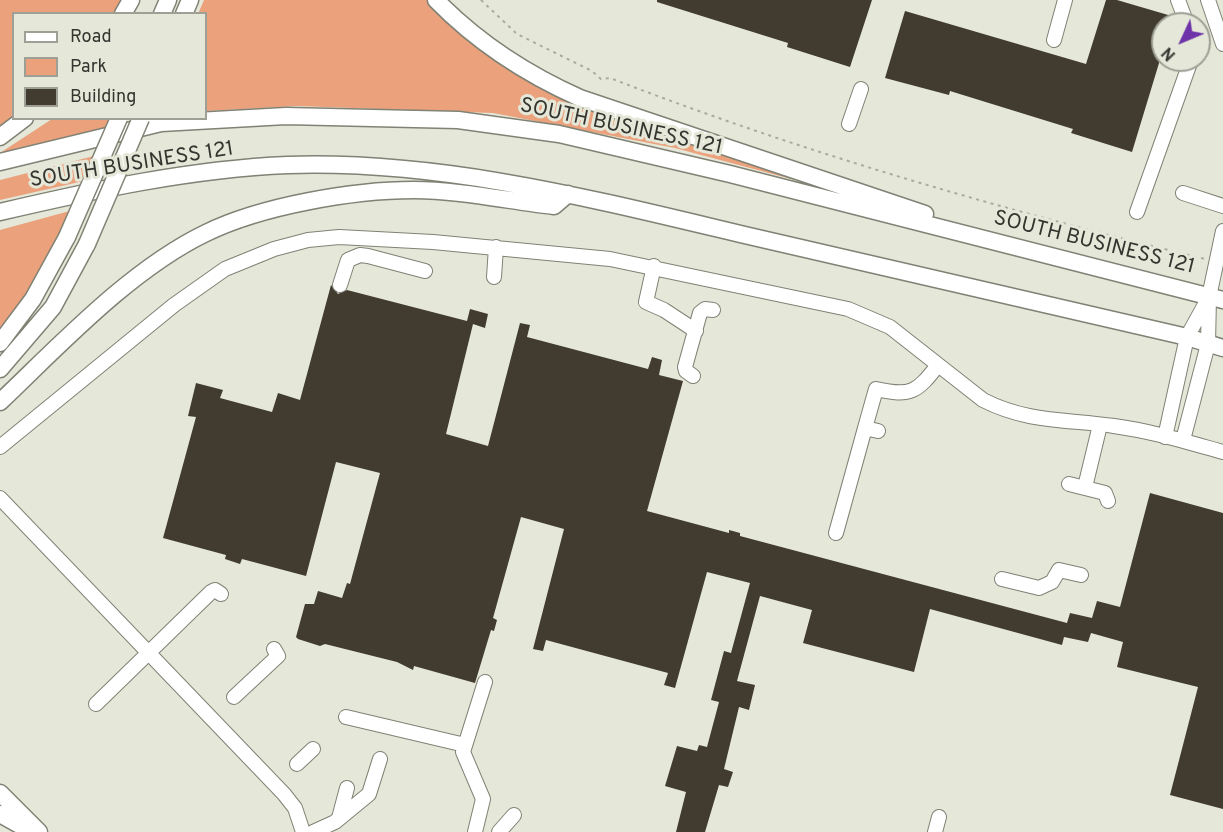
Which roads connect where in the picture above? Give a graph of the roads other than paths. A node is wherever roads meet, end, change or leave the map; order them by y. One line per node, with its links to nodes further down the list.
1 (436, 0): 21 (main road)
2 (1065, 0): 4 (street)
3 (1210, 1): 5 (street)
4 (1054, 40)
5 (1223, 44)
6 (1187, 72): 18 (street)
7 (861, 89): 11 (street)
8 (22, 120): 12 (main road)
9 (118, 120): 30 (main road, bridge)
10 (140, 120): 34 (main road, bridge)
11 (849, 124)
12 (0, 137)
13 (0, 162): 21 (main road, SOUTH BUSINESS 121)
14 (1183, 193): 16 (street)
15 (568, 194): 17 (main road, SOUTH BUSINESS 121); 29 (main road, SOUTH BUSINESS 121); 32 (main road)
16 (1223, 206)
17 (0, 212)
18 (1137, 212)
19 (1223, 231): 26 (street)
20 (496, 248): 22 (street); 24 (street); 41 (street)
21 (1039, 253): 26 (main road, SOUTH BUSINESS 121)
22 (654, 266): 28 (street); 33 (street)
23 (425, 271): 25 (street)
24 (494, 277)
25 (340, 285)
26 (1216, 298): 29 (street); 31 (street)
27 (712, 310): 28 (street)
28 (696, 331): 35 (street)
29 (1187, 337): 31 (main road, SOUTH BUSINESS 121); 39 (street)
30 (0, 343)
31 (1216, 346): 40 (street)
32 (41, 363): 36 (main road); 37 (main road)
33 (938, 365): 38 (street); 47 (street)
34 (0, 369)
35 (693, 376)
36 (0, 392)
37 (0, 402)
38 (1100, 425): 39 (street); 44 (street)
39 (1165, 437): 40 (street)
40 (1183, 440): 42 (street)
41 (0, 447)
42 (1223, 452)
43 (1069, 484): 44 (street)
44 (1085, 488): 46 (street)
45 (0, 498): 52 (street)
46 (1108, 501)
47 (836, 534)
48 (1082, 575): 49 (street)
49 (1002, 579)
50 (221, 594): 52 (street)
51 (274, 649): 54 (street)
52 (148, 653): 55 (street); 69 (street)
53 (485, 682): 57 (street)
54 (234, 697)
55 (96, 704)
56 (346, 717): 57 (street)
57 (465, 746): 71 (street)
58 (313, 749): 60 (street)
59 (380, 759): 66 (street)
60 (297, 764)
61 (347, 788): 66 (street)
62 (0, 793): 68 (main road)
63 (0, 814): 67 (main road)
64 (514, 815): 72 (street)
65 (939, 817): 73 (street)
66 (339, 818): 70 (street)
67 (33, 832)
68 (39, 832)
69 (303, 832)
70 (313, 832)
71 (475, 832)
72 (500, 832)
73 (935, 832)

